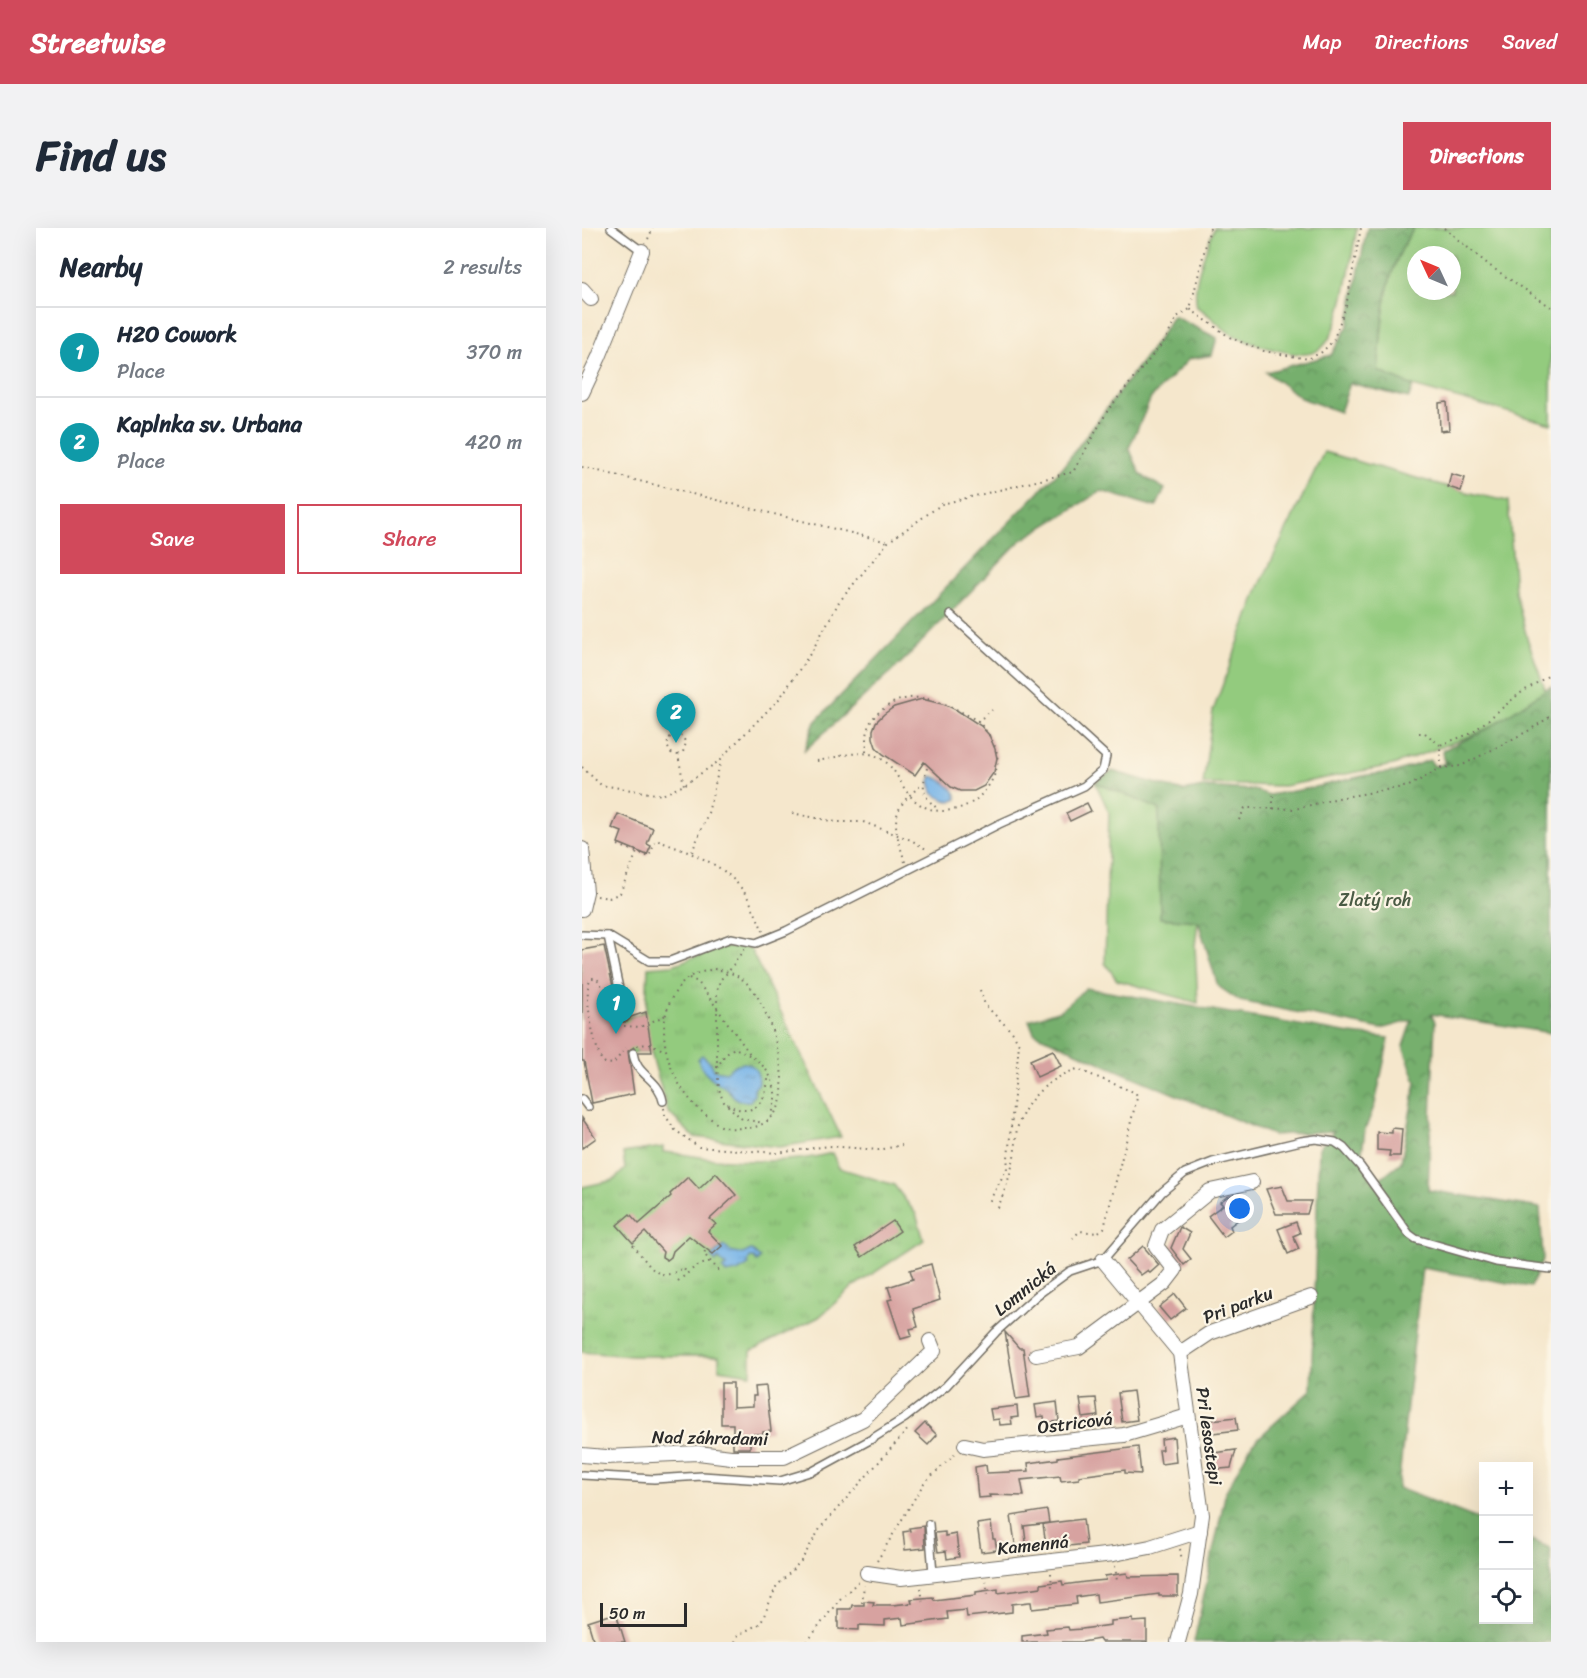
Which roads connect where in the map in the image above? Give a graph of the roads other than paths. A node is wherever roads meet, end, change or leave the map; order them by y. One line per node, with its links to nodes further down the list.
1 (611, 228): 2 (lane)
2 (642, 251): 3 (street)
3 (582, 393)
4 (951, 615): 8 (lane)
5 (582, 849): 6 (street)
6 (582, 909)
7 (582, 935): 8 (lane)
8 (608, 936): 9 (lane)
9 (625, 1017)
10 (631, 1048): 12 (lane)
11 (582, 1100): 13 (lane)
12 (663, 1101)
13 (588, 1107)
14 (1252, 1182): 18 (street)
15 (1103, 1260): 16 (lane); 18 (street); 27 (lane, Lomnická)
16 (1551, 1269)
17 (1311, 1296): 20 (street, Pri parku)
18 (1138, 1303): 20 (street); 21 (street)
19 (930, 1341): 26 (street, Nad záhradami)
20 (1180, 1353): 22 (street, Pri lesostepi)
21 (1036, 1355)
22 (1188, 1416): 23 (street, Ostricová); 29 (street, Pri lesostepi)
23 (965, 1445)
24 (582, 1448): 26 (street)
25 (582, 1455): 26 (street, Nad záhradami)
26 (606, 1457)
27 (582, 1475)
28 (929, 1524): 31 (lane)
29 (1200, 1531): 31 (street, Kamenná); 32 (street, Pri lesostepi)
30 (867, 1573): 31 (street, Kamenná)
31 (933, 1573)
32 (1178, 1642)

